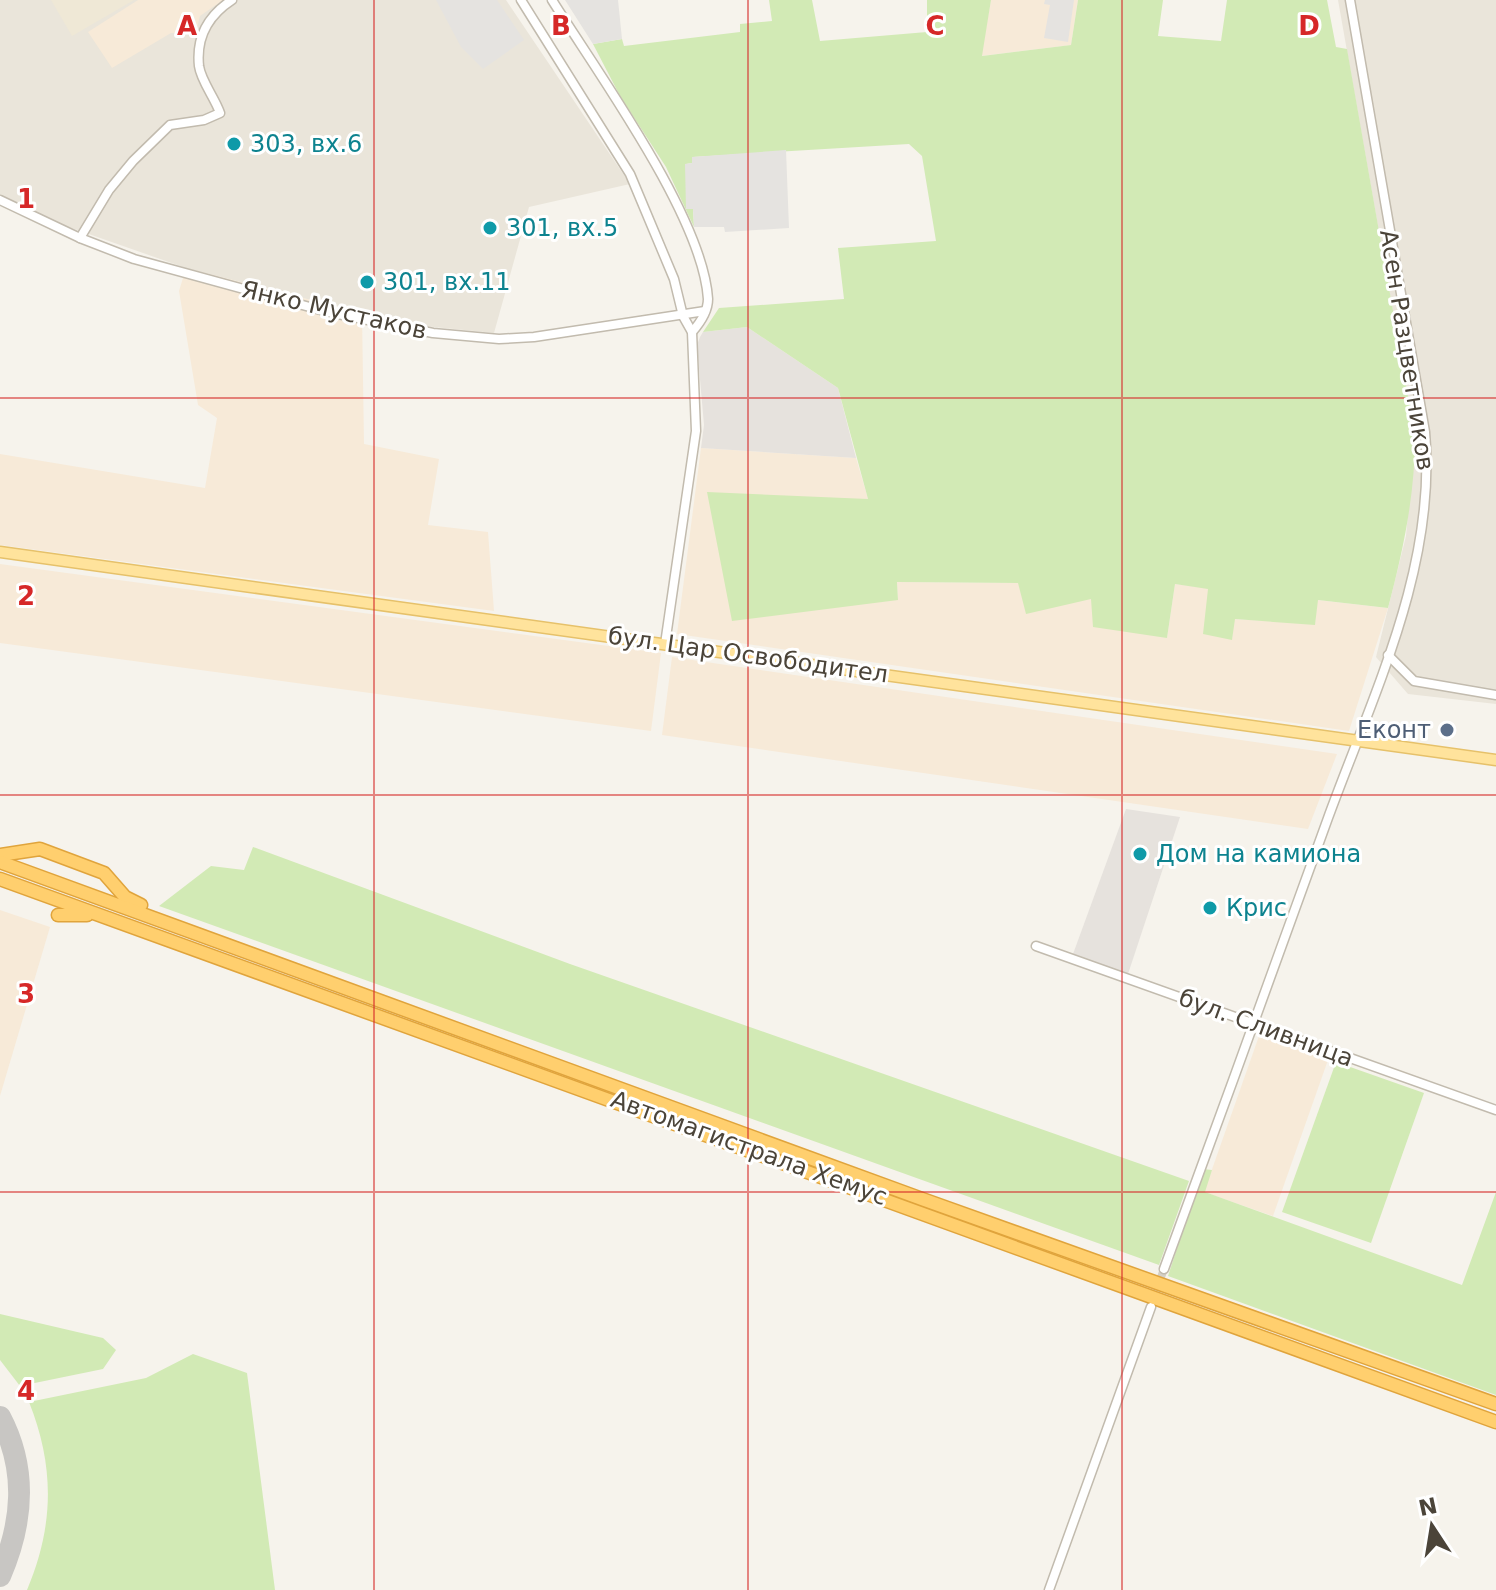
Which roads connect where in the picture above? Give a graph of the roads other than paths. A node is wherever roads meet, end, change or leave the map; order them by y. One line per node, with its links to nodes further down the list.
1 (232, 0): 6 (street)
2 (521, 0): 8 (street)
3 (552, 0): 7 (street)
4 (1350, 0): 12 (street, Асен Разцветников)
5 (0, 200): 6 (street, Янко Мустаков)
6 (80, 238): 8 (street, Янко Мустаков)
7 (705, 311): 8 (street, Янко Мустаков); 9 (street)
8 (683, 316): 9 (street)
9 (692, 332): 11 (street)
10 (0, 552): 11 (main road, бул. Цар Освободител)
11 (665, 644): 14 (main road, бул. Цар Освободител)
12 (1388, 655): 13 (street); 14 (street, Асен Разцветников)
13 (1496, 695)
14 (1357, 739): 15 (main road, бул. Цар Освободител); 23 (street, Асен Разцветников)
15 (1496, 760)
16 (0, 855): 22 (highway)
17 (0, 862): 22 (highway, Автомагистрала Хемус)
18 (0, 879): 20 (highway, Автомагистрала Хемус)
19 (58, 915): 20 (highway)
20 (101, 915): 28 (highway, Автомагистрала Хемус)
21 (1036, 946): 23 (street, бул. Сливница)
22 (244, 951): 27 (highway, Автомагистрала Хемус)
23 (1255, 1024): 24 (street, бул. Сливница); 25 (street, Асен Разцветников)
24 (1496, 1110)
25 (1164, 1269)
26 (1151, 1307): 29 (street)
27 (1496, 1404)
28 (1496, 1422)
29 (1049, 1590)

